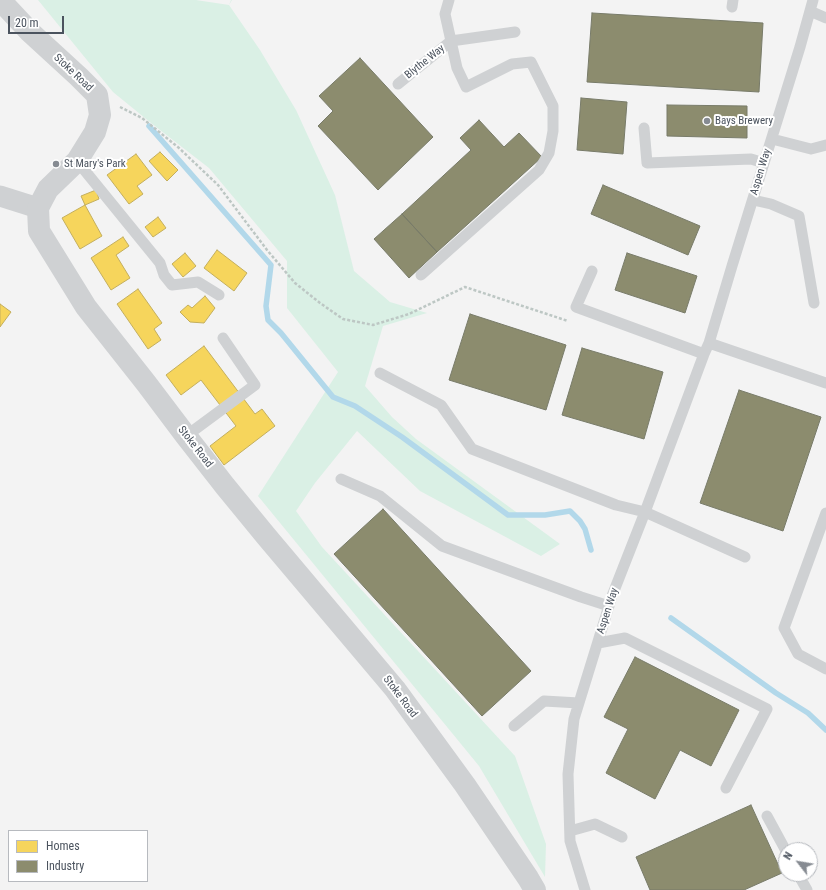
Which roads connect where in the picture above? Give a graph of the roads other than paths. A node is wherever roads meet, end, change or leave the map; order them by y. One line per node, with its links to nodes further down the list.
1 (0, 0): 12 (street, Stoke Road)
2 (449, 0): 7 (lane, Blythe Way)
3 (813, 0): 4 (lane, Aspen Way)
4 (810, 11): 5 (lane); 10 (lane, Aspen Way)
5 (826, 18)
6 (515, 32): 7 (lane, Blythe Way)
7 (451, 41): 8 (lane, Blythe Way); 18 (lane)
8 (398, 84)
9 (644, 128): 13 (lane)
10 (772, 139): 11 (lane); 13 (lane, Aspen Way)
11 (826, 145)
12 (77, 161): 16 (street, Stoke Road); 19 (lane)
13 (764, 163): 15 (lane, Aspen Way)
14 (0, 196): 16 (street)
15 (753, 200): 20 (lane); 22 (lane, Aspen Way)
16 (38, 208): 26 (street, Stoke Road)
17 (592, 271): 23 (lane)
18 (421, 275)
19 (219, 295)
20 (814, 303)
21 (223, 338): 26 (lane)
22 (709, 344): 23 (lane, Aspen Way); 25 (lane)
23 (704, 354): 28 (lane, Aspen Way)
24 (380, 374): 28 (lane)
25 (826, 383)
26 (186, 436): 41 (street, Stoke Road)
27 (341, 479): 31 (lane)
28 (645, 512): 30 (lane); 31 (lane, Aspen Way)
29 (826, 513): 33 (lane)
30 (745, 557)
31 (609, 606): 32 (lane, Aspen Way)
32 (598, 643): 34 (lane, Aspen Way); 36 (lane)
33 (826, 669)
34 (579, 703): 35 (lane); 38 (lane, Aspen Way)
35 (514, 726)
36 (726, 788)
37 (767, 816): 40 (lane)
38 (570, 831): 39 (lane); 42 (lane, Aspen Way)
39 (622, 837)
40 (781, 842)
41 (534, 890)
42 (585, 890)

